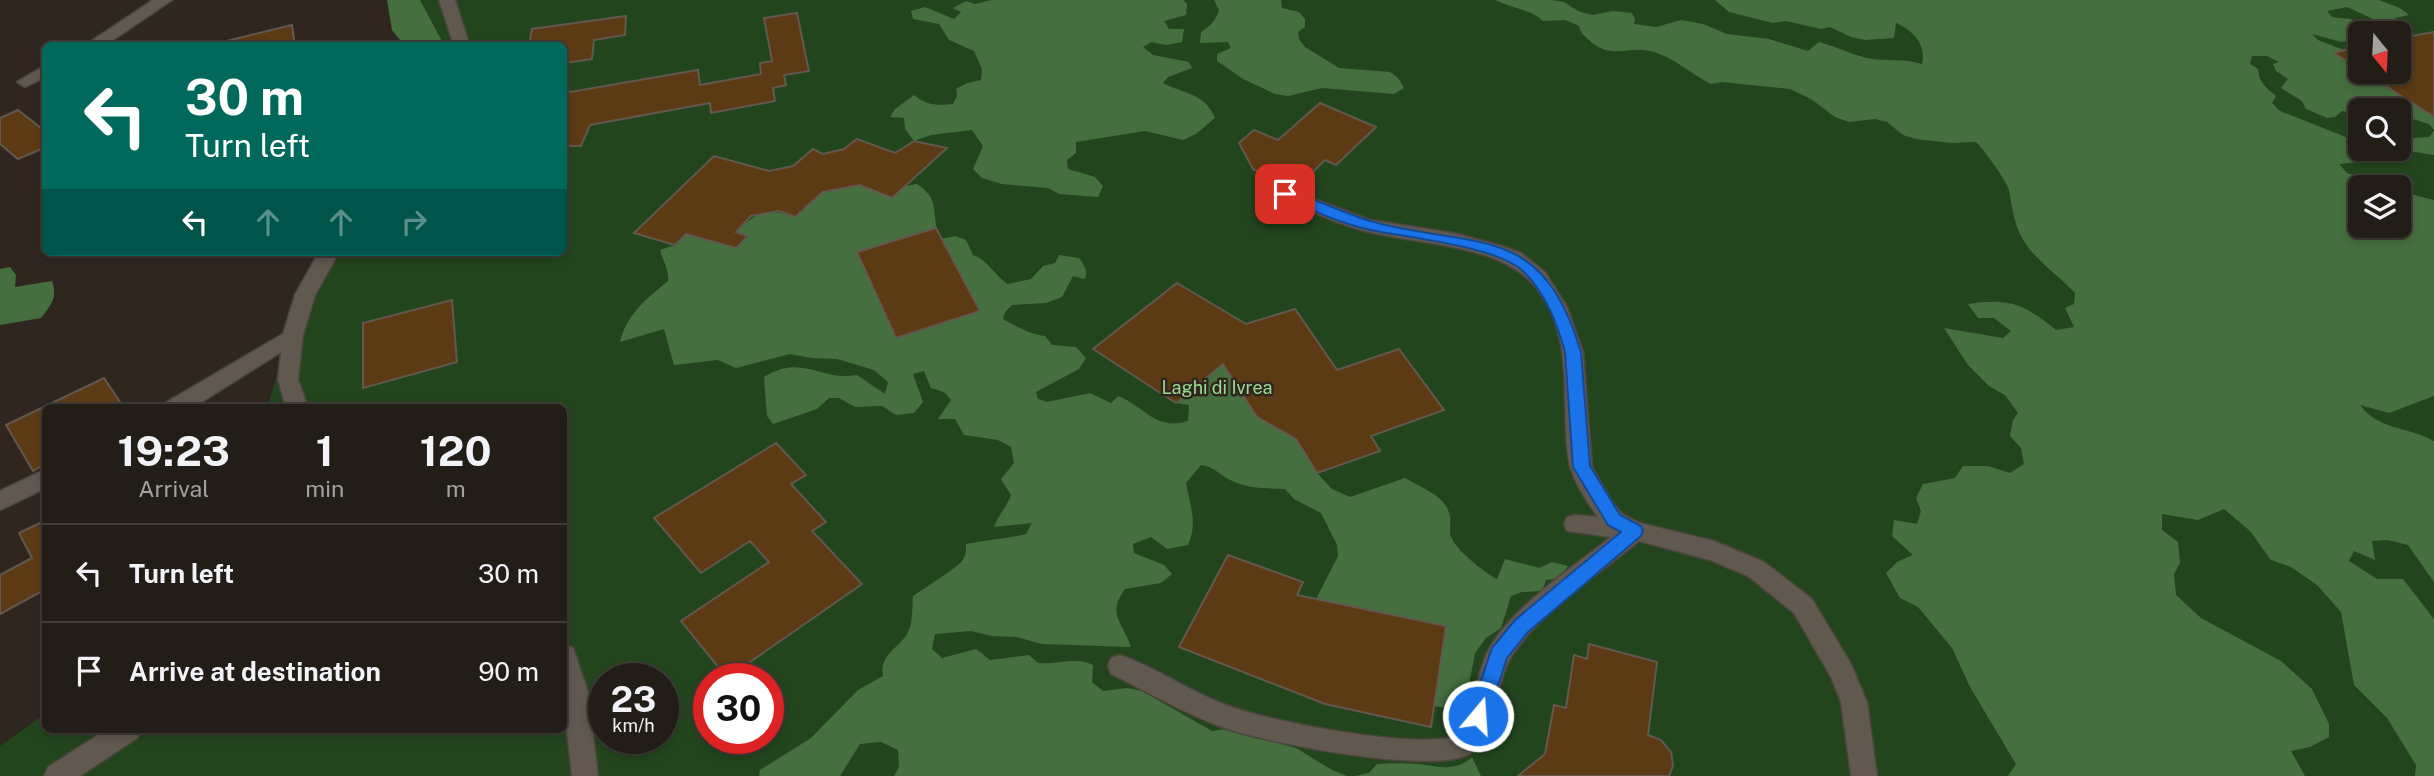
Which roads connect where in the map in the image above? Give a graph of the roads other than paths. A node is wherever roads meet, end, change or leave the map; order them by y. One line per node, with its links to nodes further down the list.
1 (164, 0): 3 (street)
2 (447, 0): 4 (street)
3 (98, 42)
4 (461, 42)
5 (42, 73): 6 (street)
6 (25, 82)
7 (1285, 194): 15 (street)
8 (327, 256): 9 (street)
9 (293, 335): 10 (street); 11 (street)
10 (181, 404)
11 (296, 404)
12 (42, 480): 13 (street)
13 (0, 502)
14 (1575, 524): 15 (street)
15 (1635, 531): 17 (street); 21 (street)
16 (567, 666): 20 (street)
17 (1121, 666)
18 (123, 733): 19 (street)
19 (57, 776)
20 (585, 776)
21 (1864, 776)

